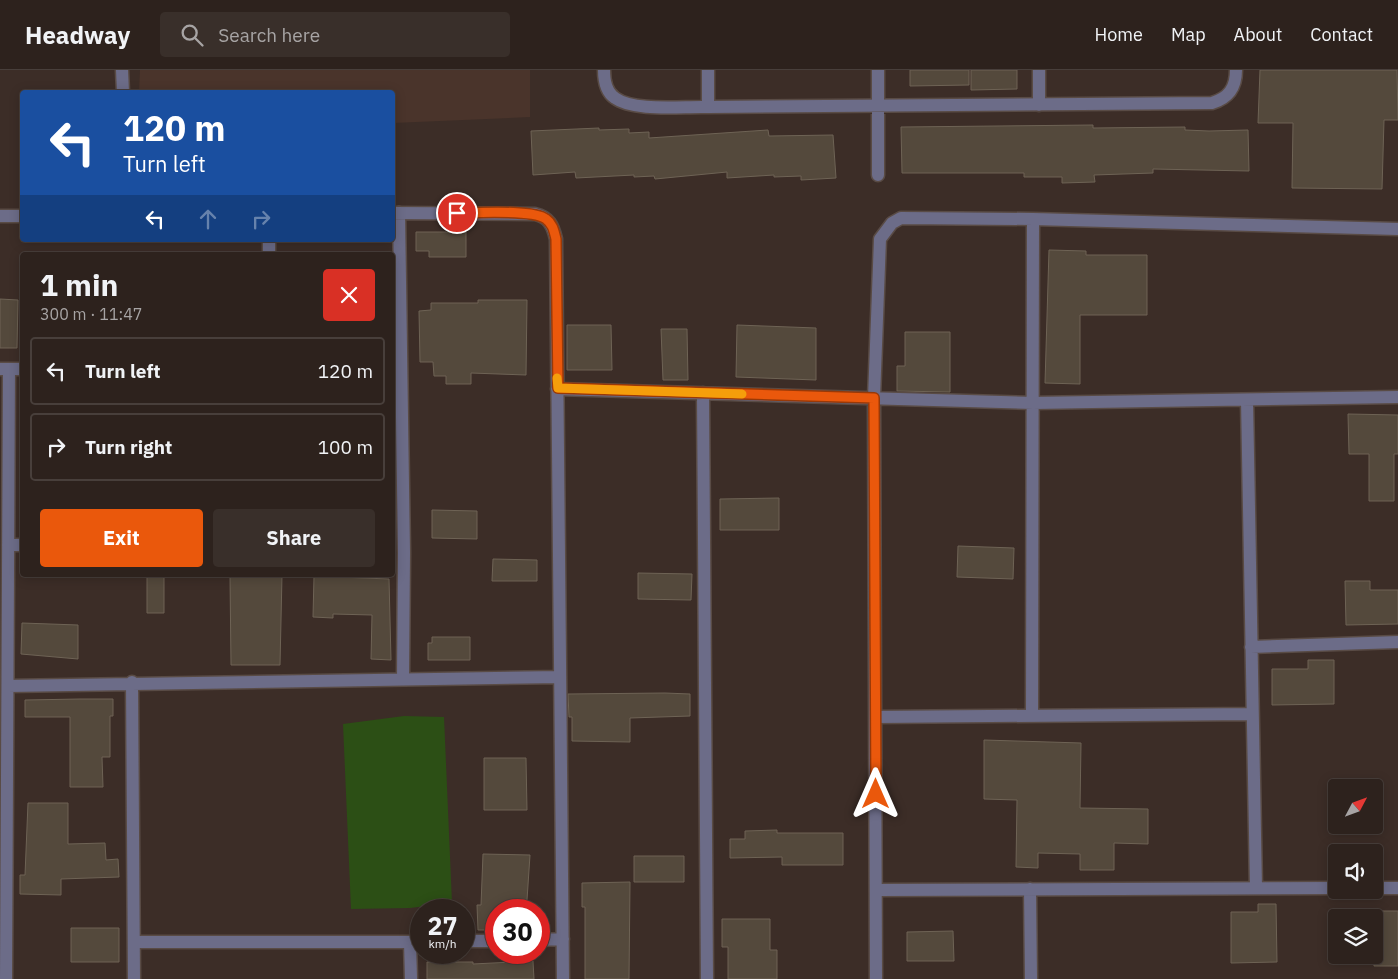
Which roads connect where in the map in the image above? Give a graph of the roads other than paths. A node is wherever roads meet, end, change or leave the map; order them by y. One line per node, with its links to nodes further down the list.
1 (122, 70): 7 (street)
2 (604, 70): 10 (street)
3 (708, 70): 10 (street)
4 (878, 70): 8 (street)
5 (1039, 70): 9 (street)
6 (1236, 70): 9 (street)
7 (122, 90)
8 (878, 105): 9 (street); 10 (street); 11 (street)
9 (1039, 105)
10 (708, 107)
11 (878, 175)
12 (396, 213): 19 (street); 27 (street)
13 (0, 216): 14 (street)
14 (20, 216)
15 (1033, 219): 16 (street); 22 (street); 24 (street)
16 (1398, 229)
17 (5, 369): 18 (street); 25 (street)
18 (20, 369)
19 (558, 388): 20 (street); 30 (street)
20 (703, 393): 22 (street); 52 (street)
21 (1398, 397): 23 (street)
22 (874, 398): 24 (street); 36 (street)
23 (1247, 400): 24 (street); 29 (street)
24 (1033, 403): 34 (street)
25 (8, 545): 26 (street); 33 (street)
26 (20, 545)
27 (398, 553): 31 (street)
28 (1398, 642): 29 (street)
29 (1251, 647): 35 (street)
30 (560, 677): 31 (street); 43 (street)
31 (403, 679): 32 (street)
32 (132, 682): 33 (street); 45 (street)
33 (8, 686): 48 (street)
34 (1032, 714): 35 (street); 36 (street)
35 (1252, 714): 37 (street)
36 (876, 717): 42 (street)
37 (1256, 888): 38 (street); 41 (street)
38 (1328, 888)
39 (1383, 888): 40 (street)
40 (1398, 888)
41 (1030, 889): 42 (street); 54 (street)
42 (876, 890): 53 (street)
43 (563, 939): 44 (street); 51 (street)
44 (550, 940)
45 (134, 942): 46 (street); 49 (street)
46 (410, 942)
47 (413, 964): 50 (street)
48 (6, 979)
49 (134, 979)
50 (411, 979)
51 (564, 979)
52 (706, 979)
53 (876, 979)
54 (1031, 979)

